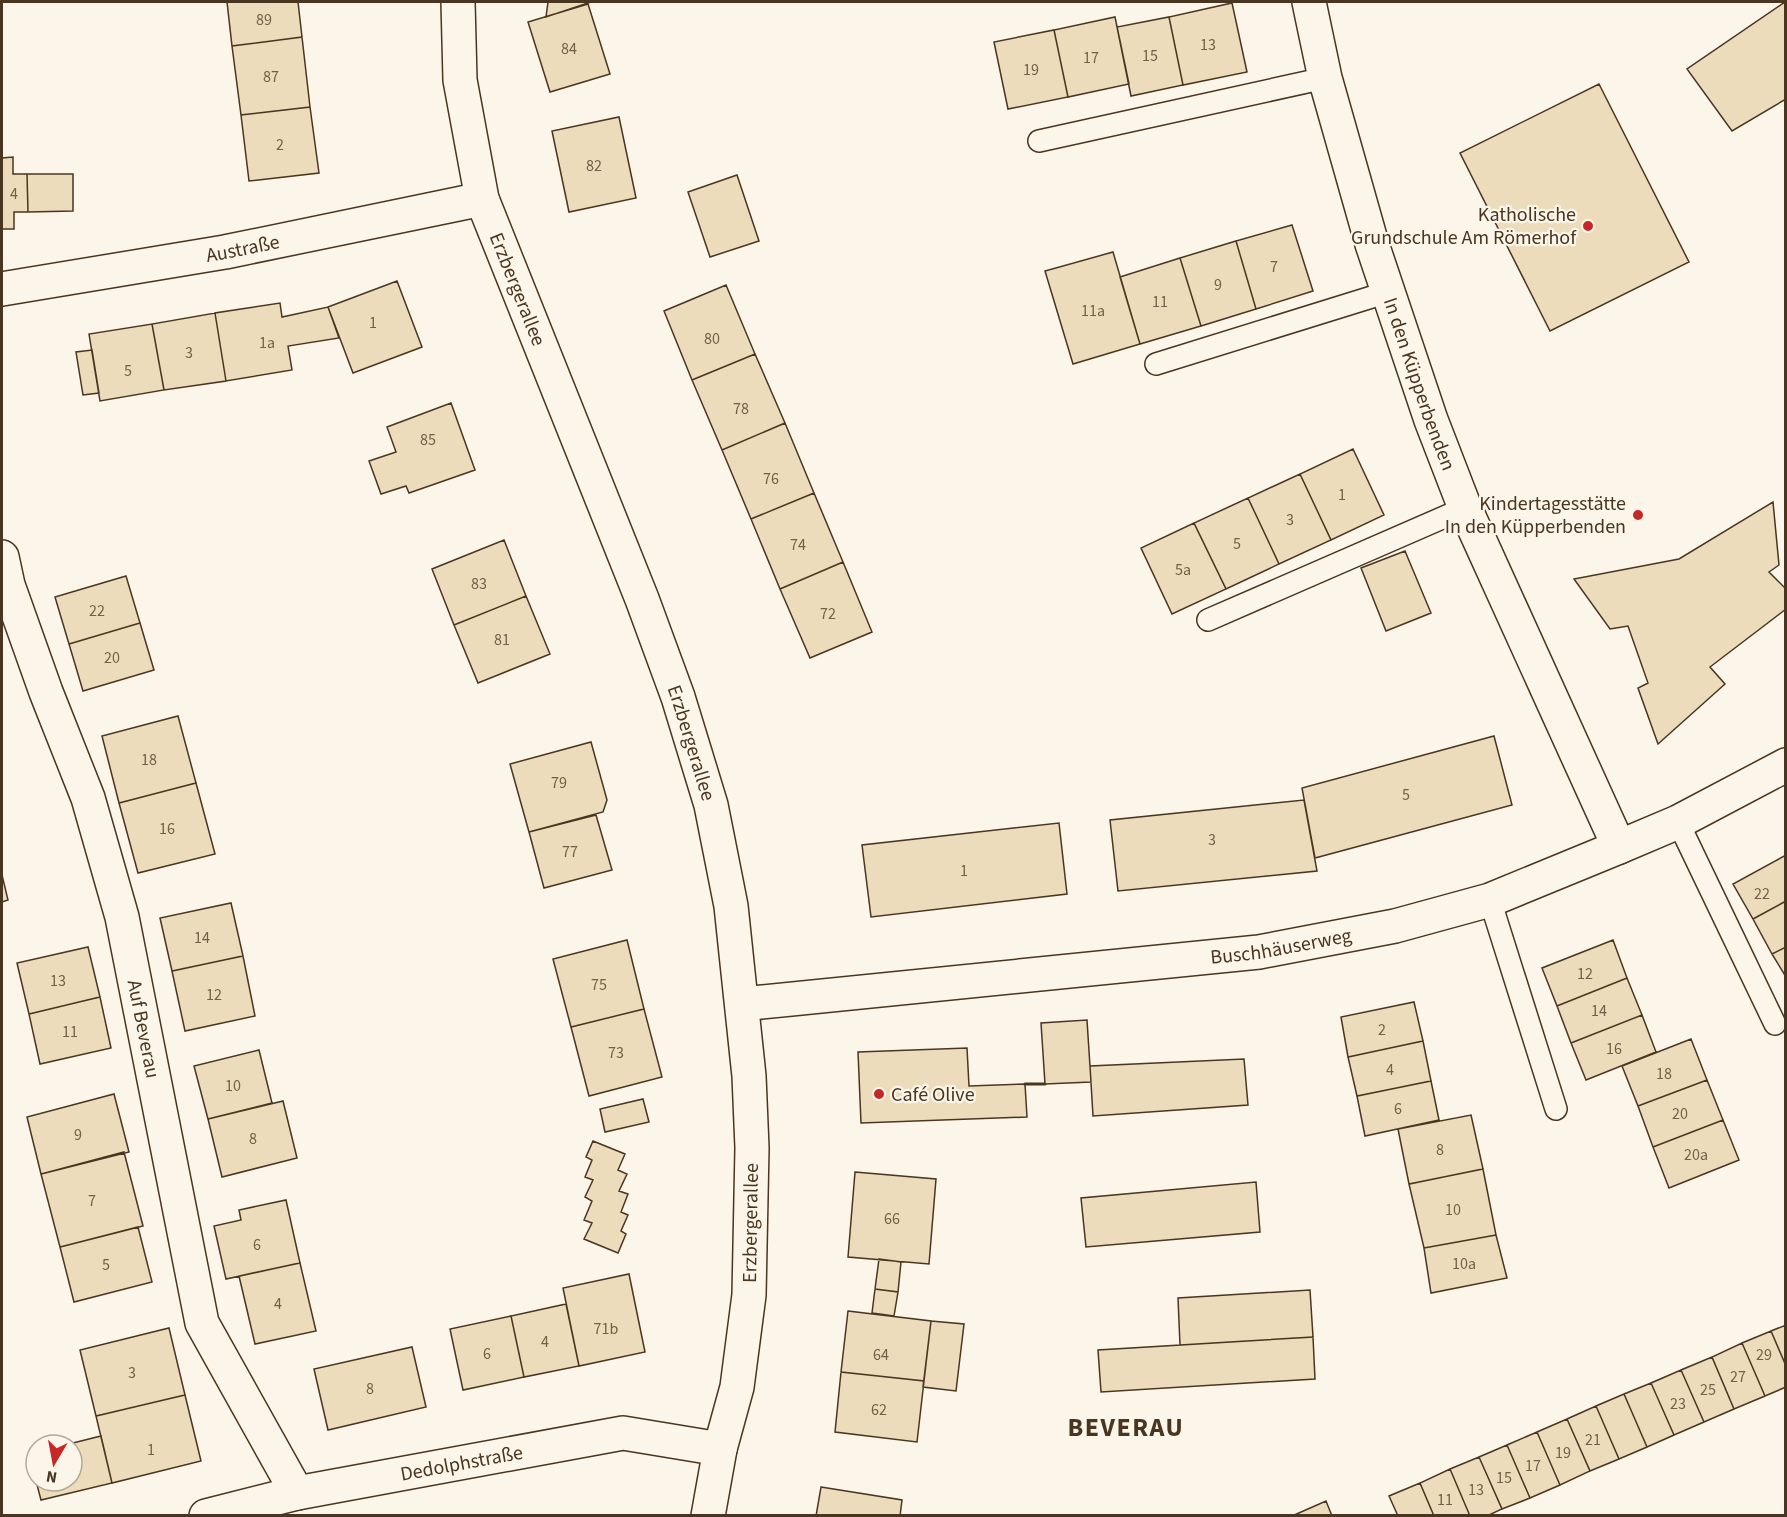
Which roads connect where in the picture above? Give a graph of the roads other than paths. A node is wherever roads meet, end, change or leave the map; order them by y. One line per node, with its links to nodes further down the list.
1 (458, 2): 5 (street, Erzbergerallee)
2 (1309, 2): 3 (street, In den Küpperbenden)
3 (1324, 78): 4 (lane); 7 (street, In den Küpperbenden)
4 (1039, 141)
5 (482, 199): 6 (street, Austraße); 16 (street, Erzbergerallee)
6 (2, 289)
7 (1388, 292): 8 (lane); 9 (street, In den Küpperbenden)
8 (1156, 364)
9 (1465, 508): 11 (lane); 14 (street, In den Küpperbenden)
10 (2, 557): 20 (street, Auf Beverau)
11 (1208, 620)
12 (1785, 765): 13 (street, Buschhäuserweg)
13 (1678, 822): 14 (street, Buschhäuserweg); 17 (lane)
14 (1619, 847): 15 (street, Buschhäuserweg)
15 (1490, 900): 16 (street, Buschhäuserweg); 18 (lane)
16 (742, 1004): 19 (street, Erzbergerallee)
17 (1775, 1024)
18 (1556, 1109)
19 (720, 1449): 20 (street, Dedolphstraße); 22 (street, Erzbergerallee)
20 (297, 1493): 21 (street, Dedolphstraße)
21 (206, 1515)
22 (708, 1515)

